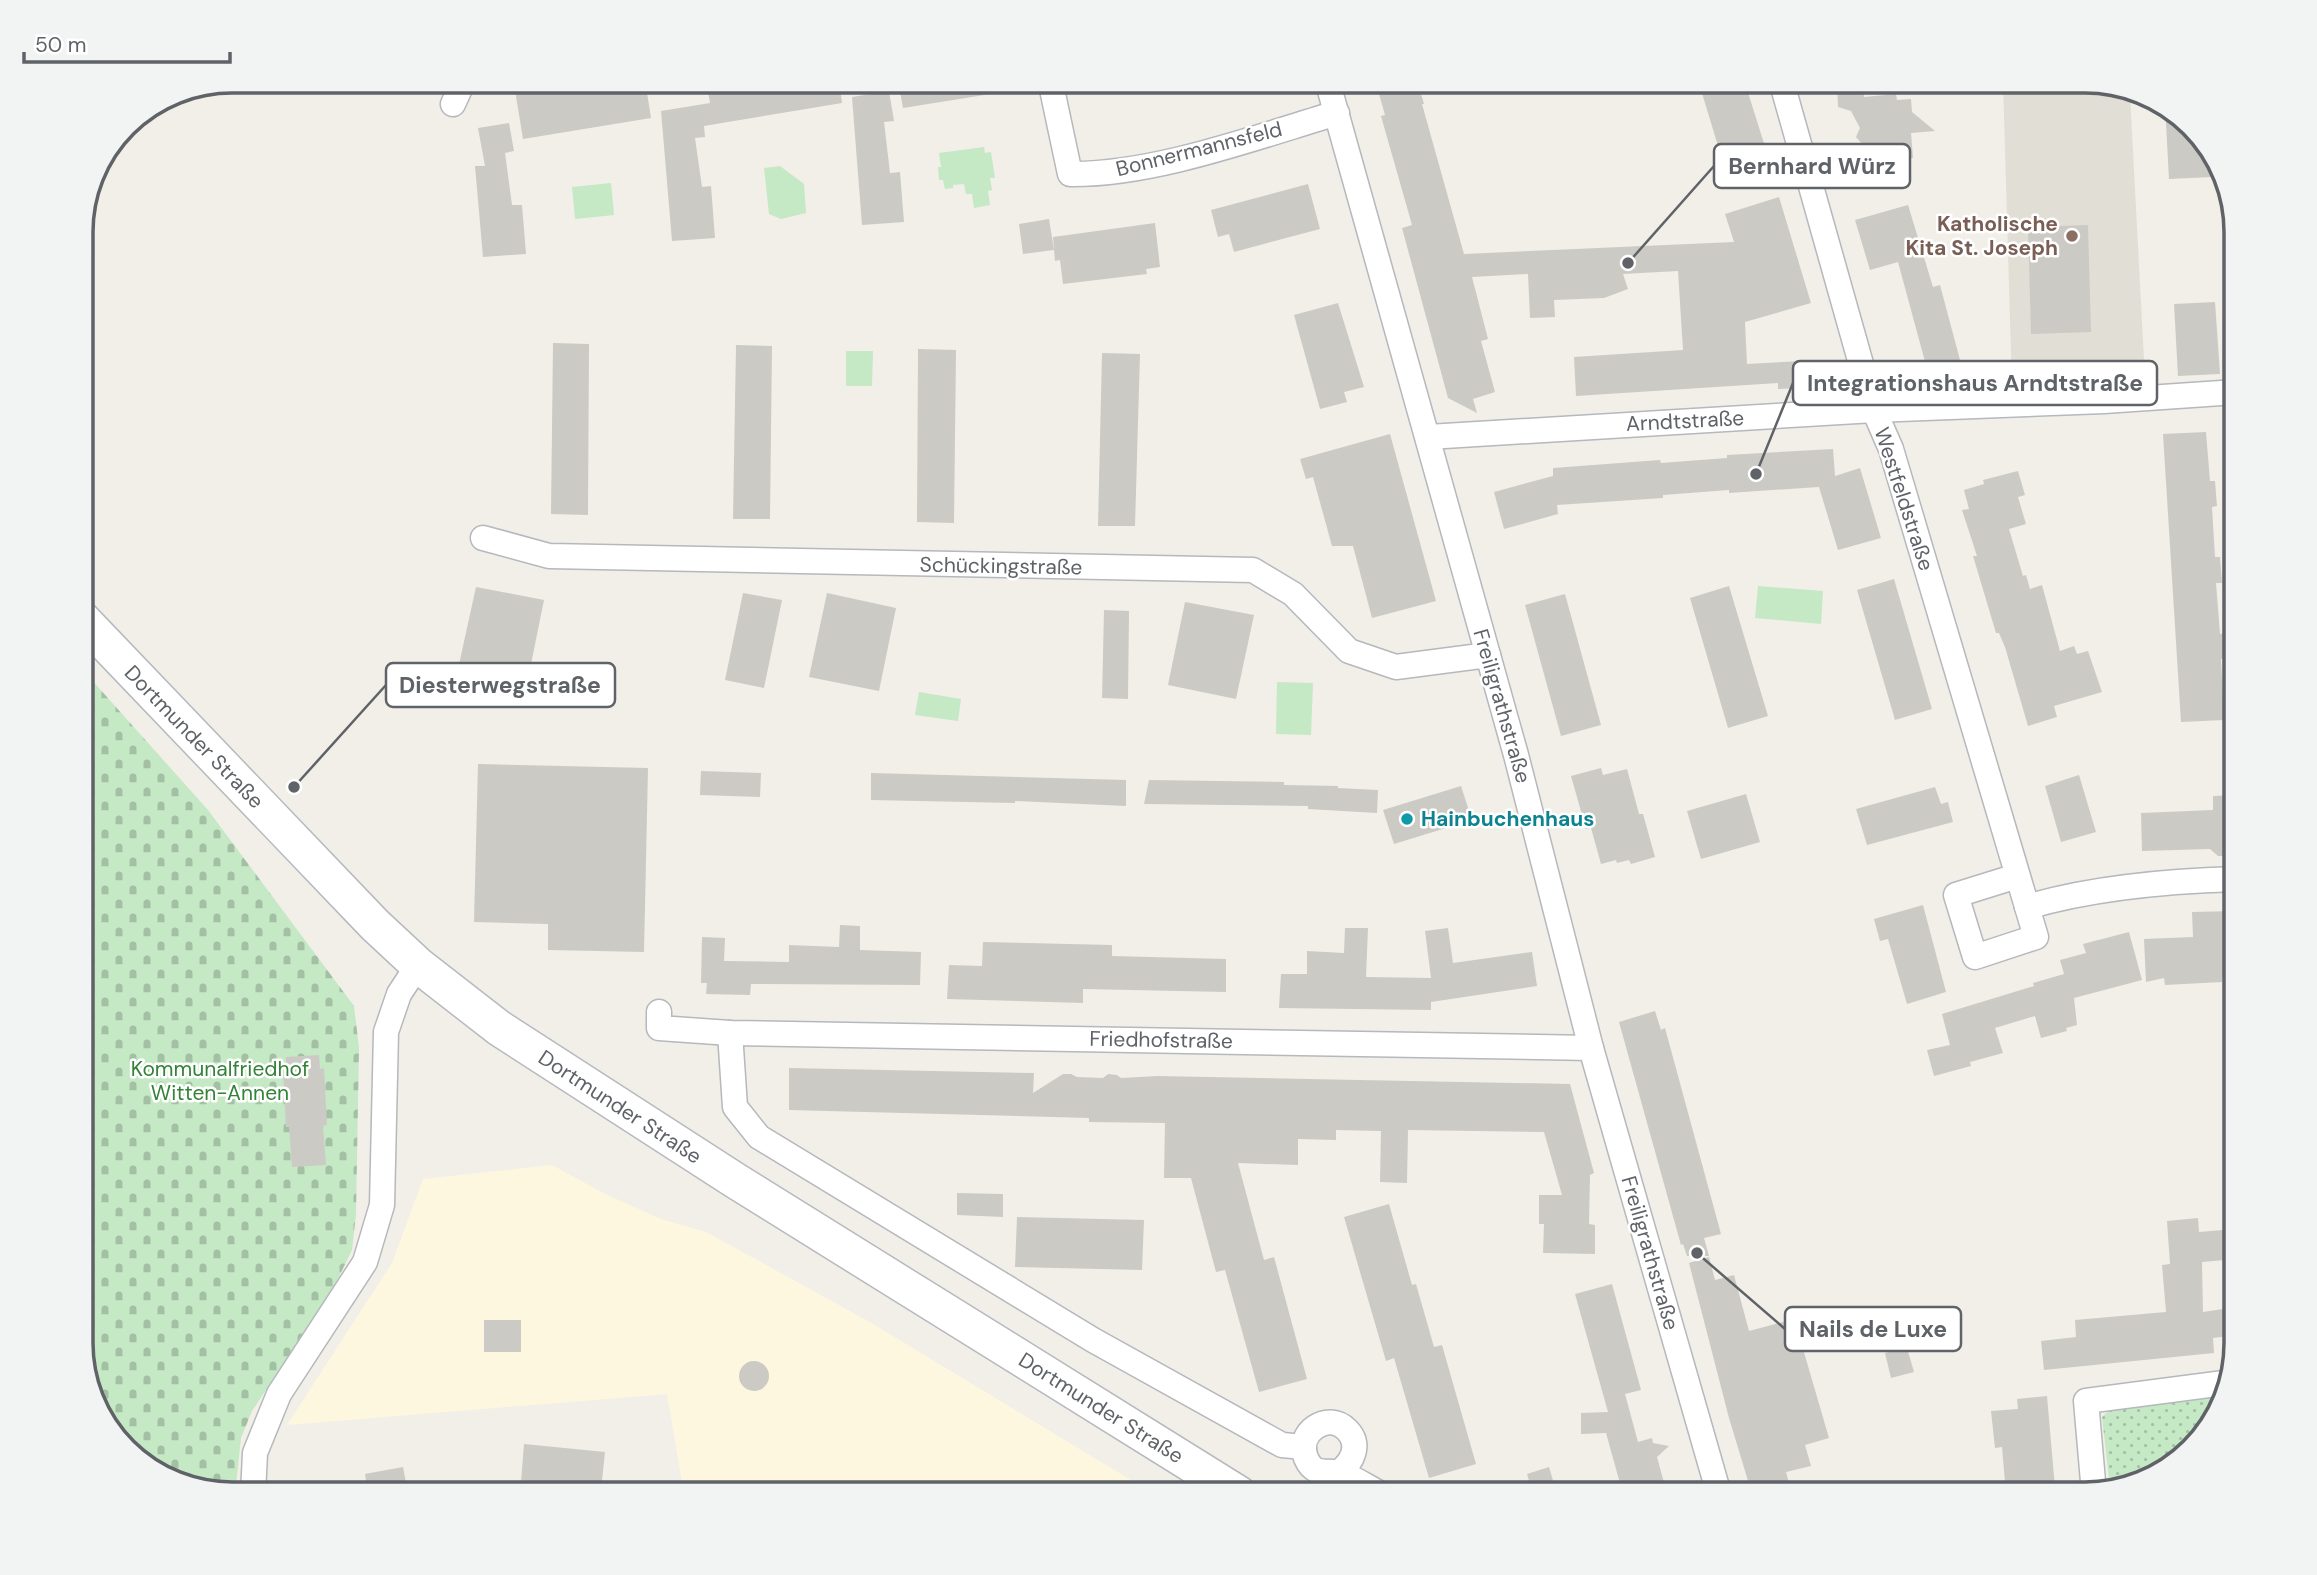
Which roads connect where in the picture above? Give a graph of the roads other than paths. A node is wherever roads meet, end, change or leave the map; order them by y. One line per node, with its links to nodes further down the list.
1 (458, 93): 5 (street)
2 (1053, 93): 6 (street, Bonnermannsfeld)
3 (1331, 93): 6 (street, Freiligrathstraße)
4 (1785, 93): 8 (street, Westfeldstraße)
5 (453, 104)
6 (1337, 113): 9 (street, Freiligrathstraße)
7 (2224, 393): 8 (street, Arndtstraße)
8 (1874, 410): 9 (street, Arndtstraße); 13 (street, Westfeldstraße)
9 (1428, 437): 12 (street, Freiligrathstraße)
10 (483, 538): 12 (street, Schückingstraße)
11 (93, 631): 16 (main road, Dortmunder Straße)
12 (1489, 655): 19 (street, Freiligrathstraße)
13 (2017, 876): 15 (street, Westfeldstraße); 15 (street, Westfeldstraße)
14 (2224, 879): 15 (street)
15 (2027, 907)
16 (418, 965): 23 (street); 24 (main road, Dortmunder Straße)
17 (659, 1012): 18 (street, Friedhofstraße)
18 (730, 1033): 19 (street, Friedhofstraße); 21 (street)
19 (1591, 1048): 26 (street, Freiligrathstraße)
20 (2218, 1385): 27 (street)
21 (1304, 1447): 22 (street); 22 (street)
22 (1339, 1472): 25 (street)
23 (254, 1482)
24 (1220, 1482)
25 (1358, 1482)
26 (1716, 1482)
27 (2093, 1482)

